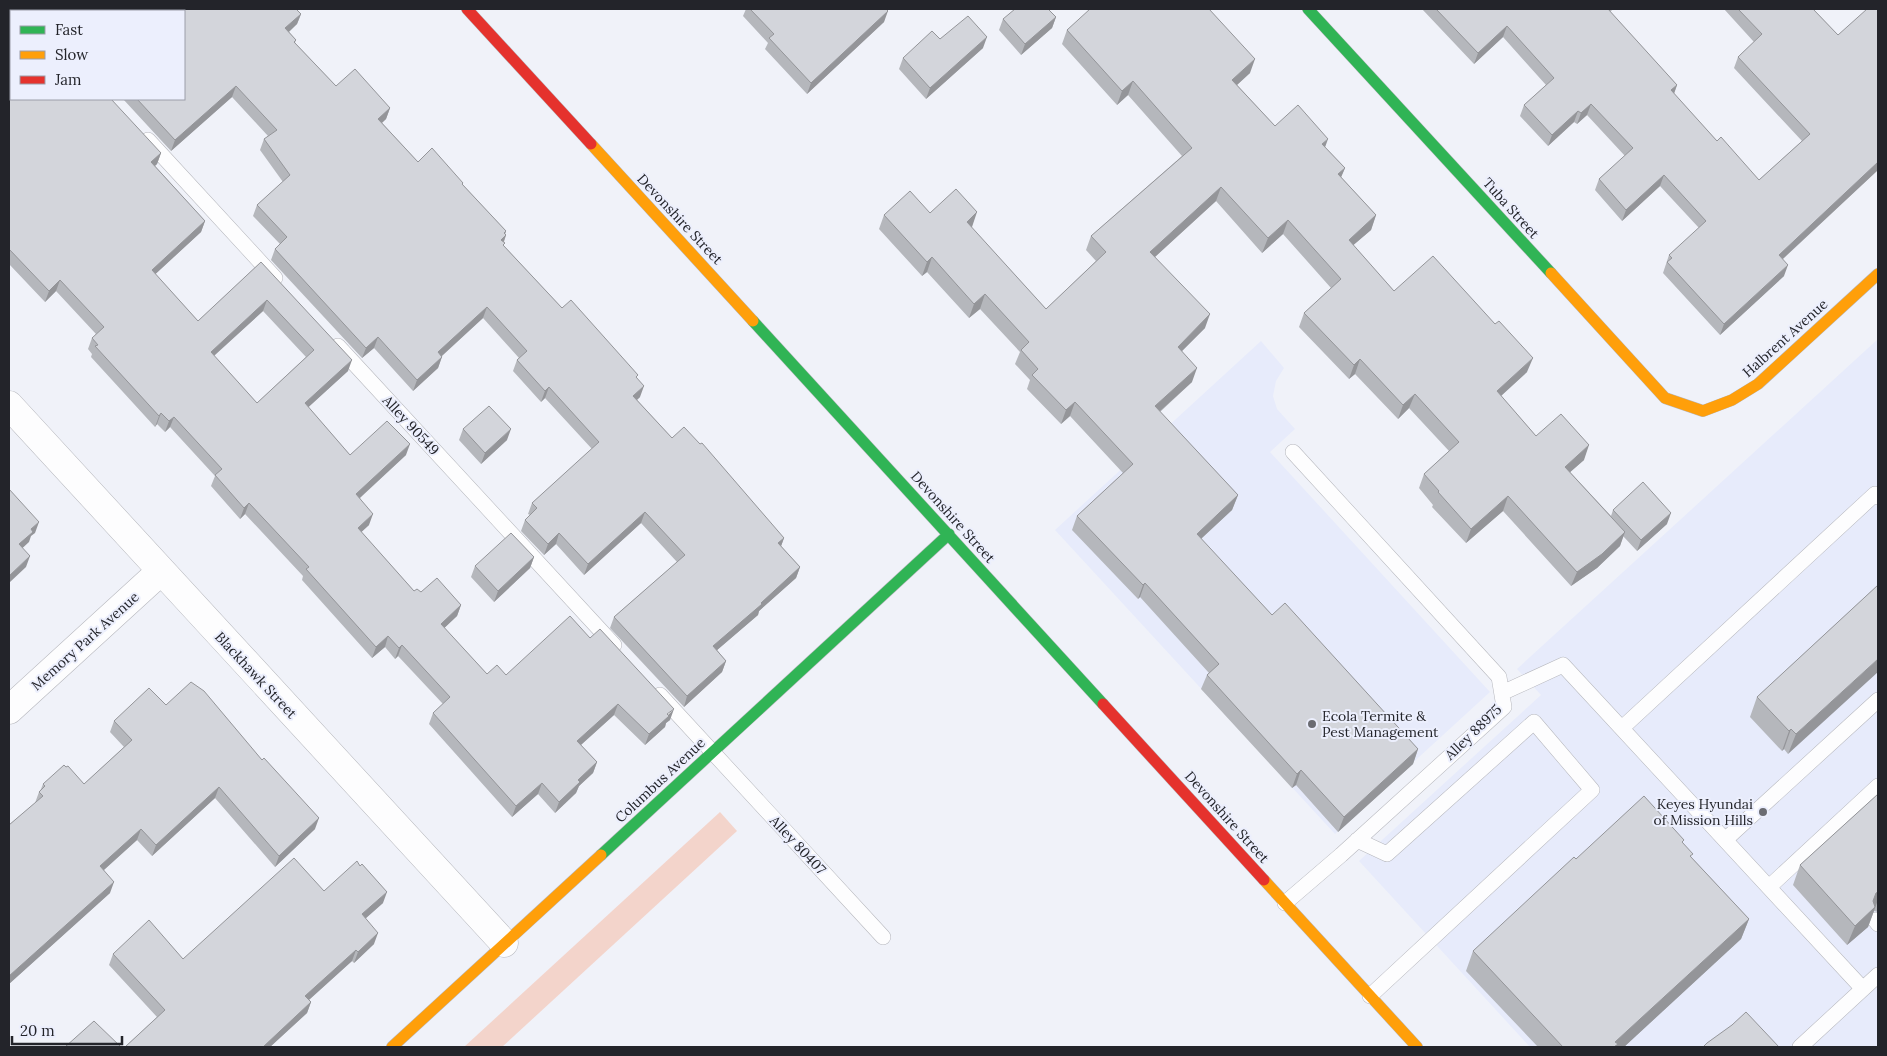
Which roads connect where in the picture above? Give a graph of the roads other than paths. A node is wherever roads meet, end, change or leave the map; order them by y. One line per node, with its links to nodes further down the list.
1 (467, 9): 11 (street, Devonshire Street)
2 (1308, 9): 8 (street, Tuba Street)
3 (137, 128): 5 (lane)
4 (1878, 274): 8 (street, Halbrent Avenue)
5 (286, 290)
6 (326, 334): 13 (lane, Alley 90549)
7 (9, 405): 12 (street, Blackhawk Street)
8 (1703, 411)
9 (1293, 452): 15 (lane, Alley 88975)
10 (1878, 497): 18 (lane)
11 (949, 534): 19 (street, Columbus Avenue); 24 (street, Devonshire Street)
12 (161, 571): 17 (street, Memory Park Avenue); 26 (street, Blackhawk Street)
13 (624, 656)
14 (652, 686): 19 (lane)
15 (1502, 692): 18 (lane); 21 (lane, Alley 88975)
16 (1878, 700): 22 (lane)
17 (9, 710)
18 (1622, 728): 22 (lane)
19 (712, 752): 25 (lane, Alley 80407); 26 (street, Columbus Avenue)
20 (1878, 786): 23 (lane)
21 (1357, 840): 24 (lane, Alley 88975); 29 (lane)
22 (1725, 840): 23 (lane)
23 (1769, 887): 28 (lane)
24 (1285, 903): 29 (street, Devonshire Street)
25 (883, 937)
26 (504, 943): 30 (street, Columbus Avenue)
27 (1878, 975): 28 (lane)
28 (1863, 989): 32 (lane)
29 (1370, 996): 31 (street, Devonshire Street)
30 (392, 1047)
31 (1417, 1047)
32 (1800, 1047)

